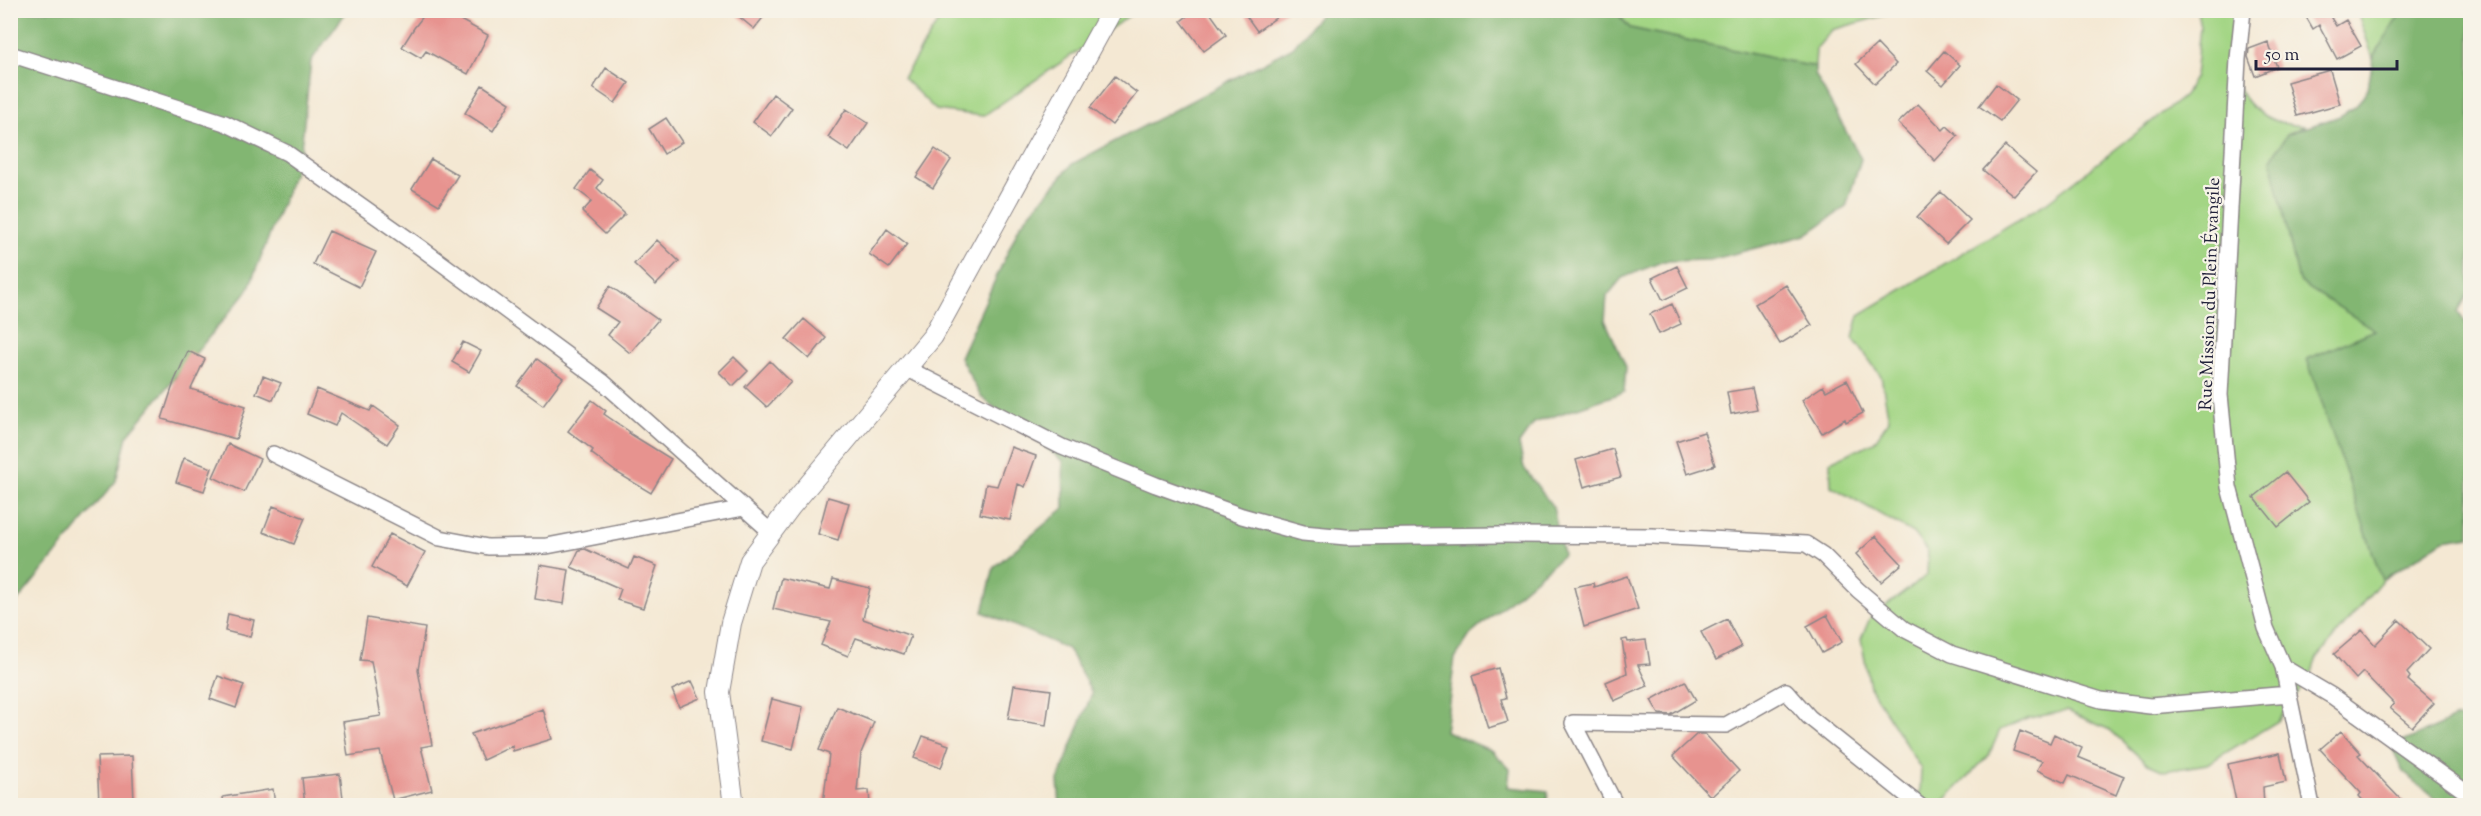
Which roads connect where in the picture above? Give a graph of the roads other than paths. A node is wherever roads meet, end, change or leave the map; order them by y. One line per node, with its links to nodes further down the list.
1 (1112, 10): 4 (street)
2 (2243, 10): 8 (street, Rue Mission du Plein Évangile)
3 (10, 54): 6 (street)
4 (906, 368): 7 (street); 9 (street)
5 (273, 454): 6 (street)
6 (744, 508): 7 (street)
7 (771, 532): 11 (street)
8 (2283, 667): 9 (street, Rue Mission du Plein Évangile); 10 (street)
9 (2289, 694): 14 (street, Rue Mission du Plein Évangile)
10 (2470, 795)
11 (734, 806)
12 (1616, 806): 13 (street)
13 (1920, 806)
14 (2312, 806)

